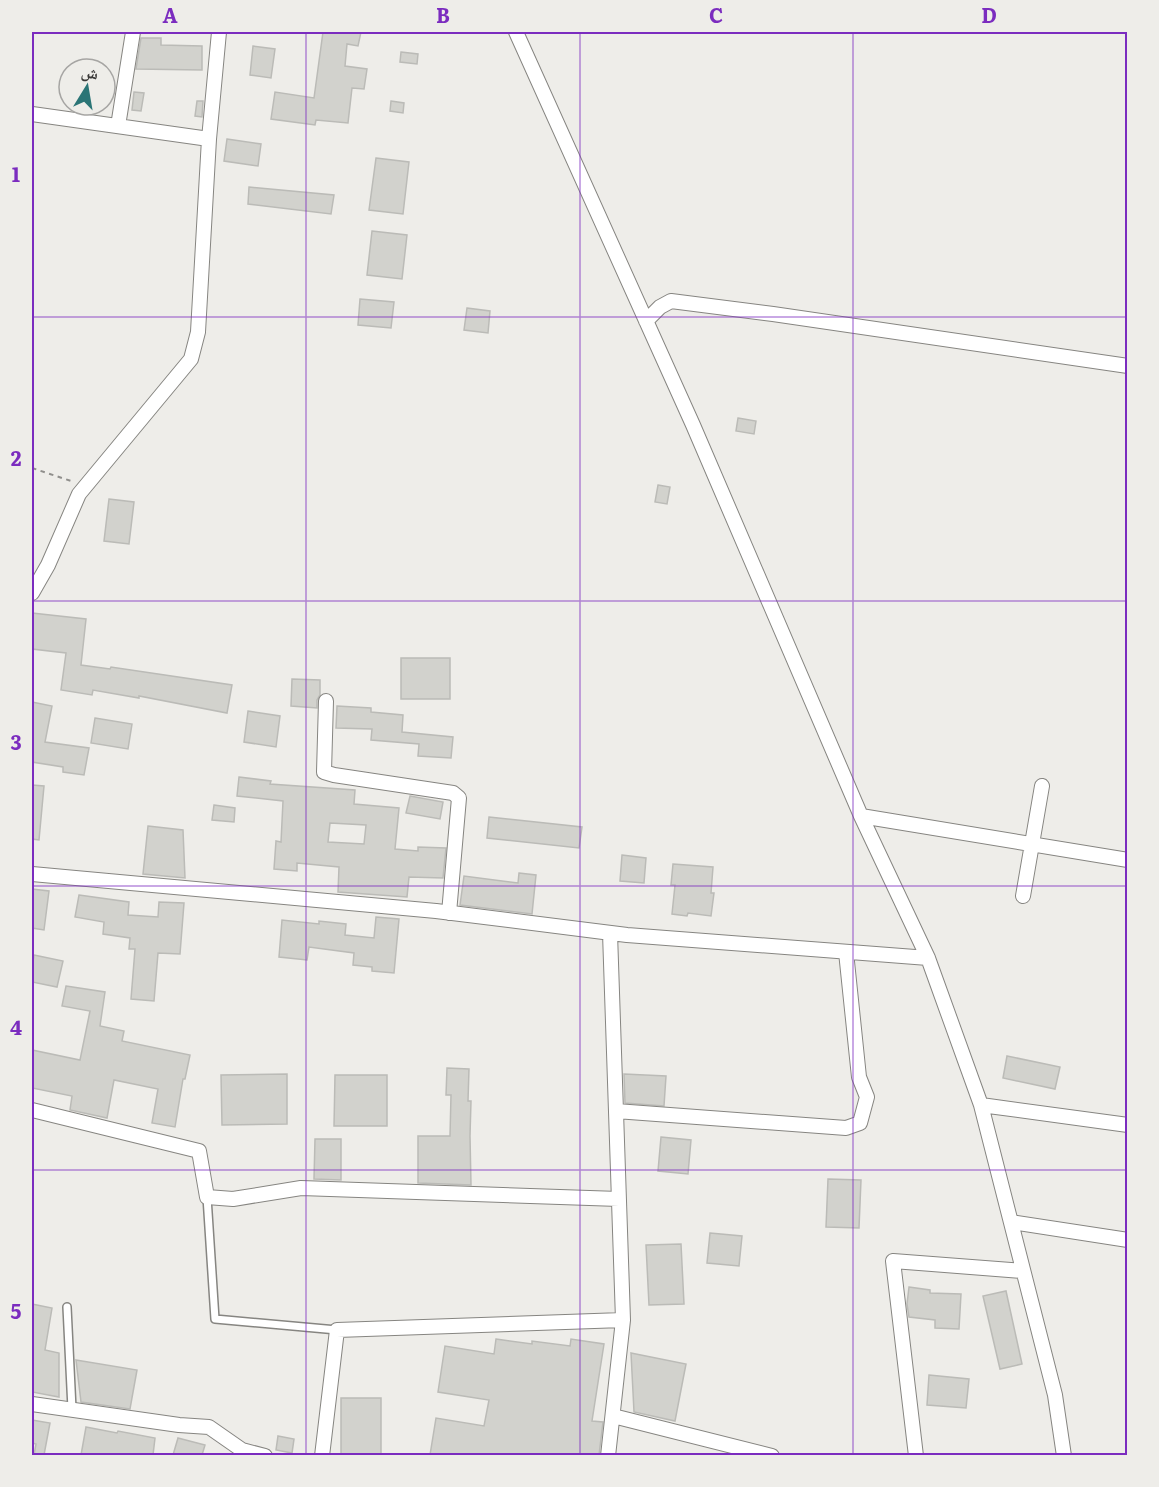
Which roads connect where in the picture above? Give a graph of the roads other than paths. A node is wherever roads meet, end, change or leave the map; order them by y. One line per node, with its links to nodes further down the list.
1 (133, 32): 5 (street)
2 (219, 32): 6 (street)
3 (516, 32): 7 (street)
4 (32, 114): 5 (street)
5 (118, 126): 6 (street)
6 (209, 139): 9 (street)
7 (646, 321): 8 (street); 12 (street)
8 (1128, 366)
9 (32, 593)
10 (326, 701): 17 (street)
11 (1042, 786): 13 (street)
12 (861, 816): 13 (street); 20 (street)
13 (1032, 844): 14 (street); 16 (street)
14 (1128, 860)
15 (32, 874): 17 (street)
16 (1023, 896)
17 (449, 913): 18 (street)
18 (610, 933): 19 (street); 23 (street)
19 (846, 952): 20 (street); 23 (street)
20 (928, 958): 21 (street)
21 (981, 1105): 24 (street); 27 (street)
22 (32, 1110): 25 (street)
23 (616, 1111): 26 (street)
24 (1128, 1125)
25 (207, 1197): 26 (street); 32 (lane)
26 (619, 1198): 31 (street)
27 (1011, 1222): 28 (street); 29 (street)
28 (1128, 1240)
29 (1023, 1270): 40 (street); 41 (street)
30 (67, 1307): 34 (lane)
31 (623, 1320): 32 (street); 35 (street)
32 (337, 1330): 37 (street)
33 (32, 1404): 34 (street)
34 (72, 1409): 36 (street)
35 (613, 1416): 38 (street); 39 (street)
36 (266, 1455)
37 (322, 1455)
38 (608, 1455)
39 (772, 1455)
40 (916, 1455)
41 (1064, 1455)

